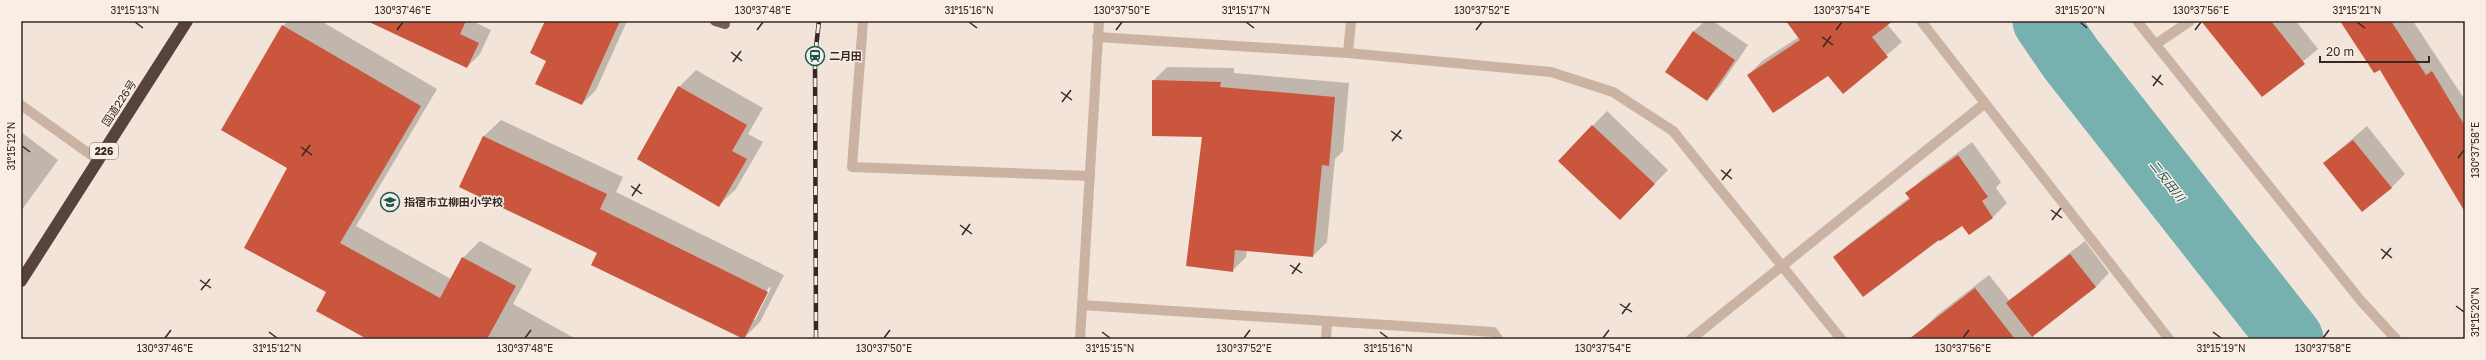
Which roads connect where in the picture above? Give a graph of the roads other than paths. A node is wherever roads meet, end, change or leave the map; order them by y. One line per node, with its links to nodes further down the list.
1 (187, 21): 15 (highway, 国道226号 / 226)
2 (715, 21): 9 (main road)
3 (863, 21): 16 (street)
4 (1099, 21): 10 (street)
5 (1351, 21): 12 (street)
6 (1921, 21): 13 (street)
7 (2137, 21): 11 (street)
8 (2190, 21): 11 (street)
9 (725, 24)
10 (1098, 37): 12 (street); 16 (street)
11 (2156, 44): 27 (street)
12 (1348, 53): 17 (street)
13 (1984, 104): 17 (street); 26 (street)
14 (21, 105): 15 (street)
15 (98, 160): 18 (highway, 国道226号 / 226)
16 (1090, 176): 19 (street)
17 (1782, 266): 24 (street); 25 (street)
18 (21, 281)
19 (1082, 305): 20 (street); 21 (street)
20 (1327, 322): 22 (street); 23 (street)
21 (1080, 339)
22 (1326, 339)
23 (1498, 339)
24 (1691, 339)
25 (1841, 339)
26 (2169, 339)
27 (2396, 339)

